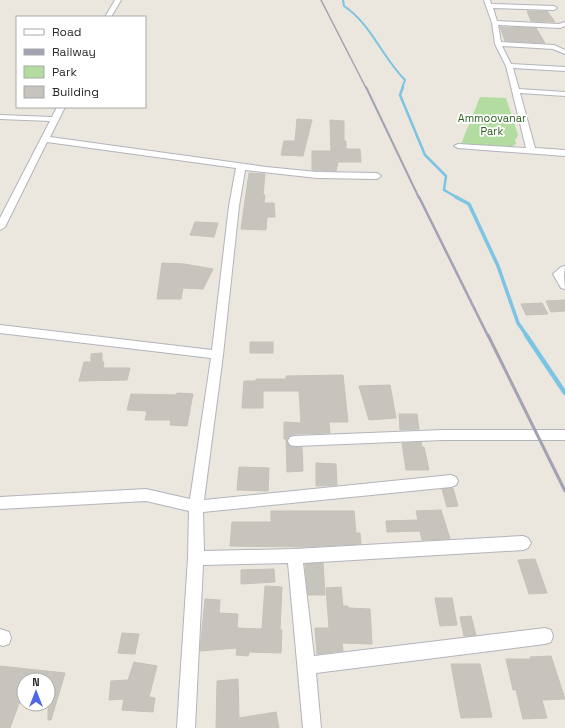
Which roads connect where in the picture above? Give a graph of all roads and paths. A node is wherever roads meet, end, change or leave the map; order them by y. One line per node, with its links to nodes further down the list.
1 (118, 0): 4 (street)
2 (488, 3): 3 (street); 5 (street)
3 (554, 8)
4 (109, 16)
5 (495, 23): 6 (street); 7 (street)
6 (565, 24)
7 (498, 44): 8 (street); 9 (street)
8 (565, 52)
9 (509, 66): 10 (street); 11 (street)
10 (565, 68)
11 (515, 91): 12 (street); 18 (street)
12 (565, 94)
13 (60, 108): 15 (street)
14 (0, 117): 15 (street)
15 (55, 119): 16 (street)
16 (45, 139): 20 (street); 22 (street)
17 (458, 146): 18 (street)
18 (531, 151): 19 (street)
19 (565, 153)
20 (241, 166): 21 (street); 26 (street)
21 (377, 176)
22 (0, 227)
23 (565, 269): 24 (street)
24 (565, 286)
25 (0, 329): 26 (street)
26 (217, 355): 31 (street)
27 (565, 435): 28 (street)
28 (295, 441)
29 (451, 481): 31 (street)
30 (0, 503): 31 (street)
31 (196, 507): 34 (street)
32 (523, 543): 33 (street)
33 (295, 556): 34 (street); 36 (street)
34 (196, 558): 37 (street)
35 (545, 636): 36 (street)
36 (307, 666): 38 (street)
37 (186, 728)
38 (312, 728)

